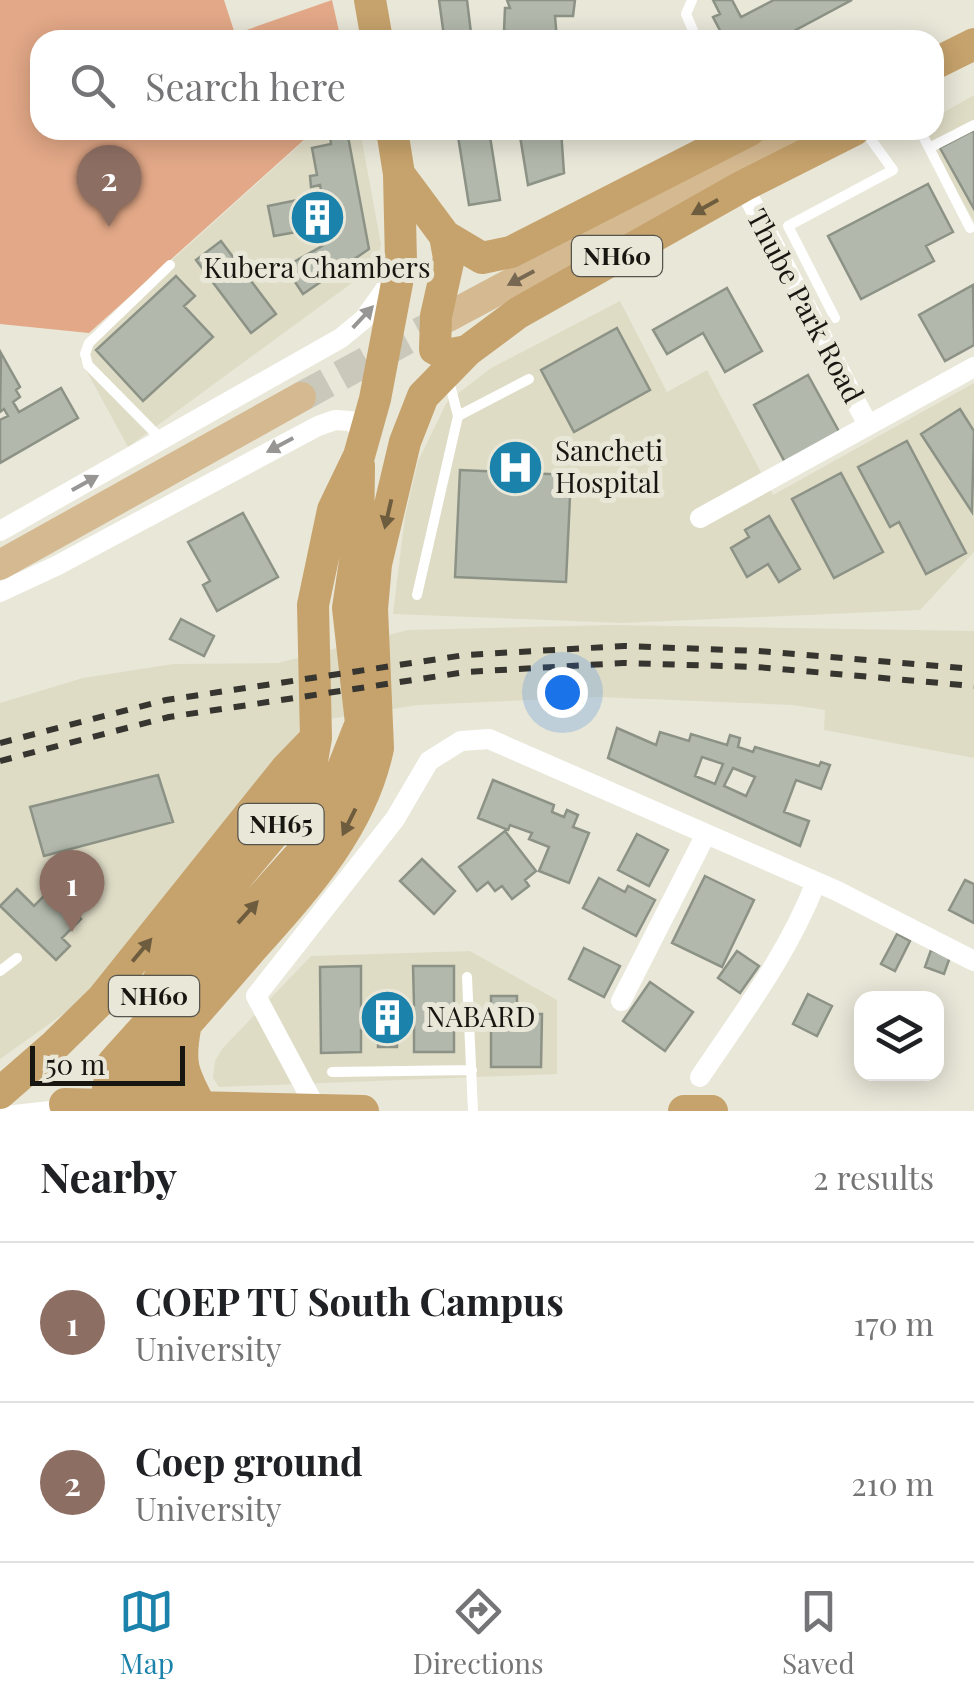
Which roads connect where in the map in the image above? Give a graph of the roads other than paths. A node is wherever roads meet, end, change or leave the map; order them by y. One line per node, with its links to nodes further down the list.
1 (370, 0): 3 (highway)
2 (692, 0): 4 (lane)
3 (374, 30)
4 (693, 30)
5 (974, 45): 6 (highway)
6 (944, 59)
7 (974, 125): 14 (lane)
8 (394, 140): 15 (highway, NH60)
9 (728, 140): 18 (highway, NH60)
10 (777, 140): 21 (main road, one-way to 21)
11 (834, 140): 16 (highway, NH60)
12 (871, 140): 22 (lane)
13 (925, 140): 14 (lane)
14 (929, 148): 17 (lane)
15 (400, 174): 18 (highway, NH60); 19 (highway, NH60)
16 (743, 186): 23 (highway, NH60, one-way to 23); 28 (street, Thube Park Road)
17 (970, 228)
18 (446, 236): 23 (highway)
19 (402, 262): 29 (street, one-way to 19); 30 (highway, NH60)
20 (170, 266): 29 (lane)
21 (448, 317)
22 (835, 318)
23 (456, 360): 27 (lane); 36 (highway, NH60, one-way to 36)
24 (974, 367): 28 (street, Thube Park Road)
25 (528, 379): 27 (lane)
26 (301, 397): 33 (main road)
27 (458, 416): 35 (lane)
28 (868, 425): 31 (street, Thube Park Road)
29 (162, 440): 32 (street, one-way to 29)
30 (362, 445): 34 (street, one-way to 34); 36 (highway); 38 (highway, NH60)
31 (700, 518)
32 (0, 531)
33 (0, 565)
34 (0, 592)
35 (417, 595)
36 (360, 609): 37 (highway, NH60)
37 (369, 727): 47 (highway, NH60, one-way to 47); 52 (highway, one-way to 37)
38 (316, 738): 41 (highway, NH65); 51 (highway, one-way to 38)
39 (706, 834): 40 (street); 46 (street); 55 (street)
40 (816, 882): 43 (street); 50 (street)
41 (222, 898): 54 (highway, NH60)
42 (17, 958): 44 (lane)
43 (974, 961)
44 (0, 971)
45 (467, 977): 48 (lane)
46 (622, 1001)
47 (186, 1023): 52 (highway, NH60); 54 (highway, NH60)
48 (472, 1070): 49 (lane); 58 (lane)
49 (332, 1072)
50 (700, 1077)
51 (0, 1093)
52 (105, 1093): 53 (highway); 53 (highway); 54 (highway)
53 (61, 1108): 56 (lane)
54 (188, 1109): 55 (highway)
55 (317, 1110): 57 (highway)
56 (6, 1111)
57 (363, 1111)
58 (473, 1111)
59 (684, 1111): 60 (highway)
60 (712, 1111)

